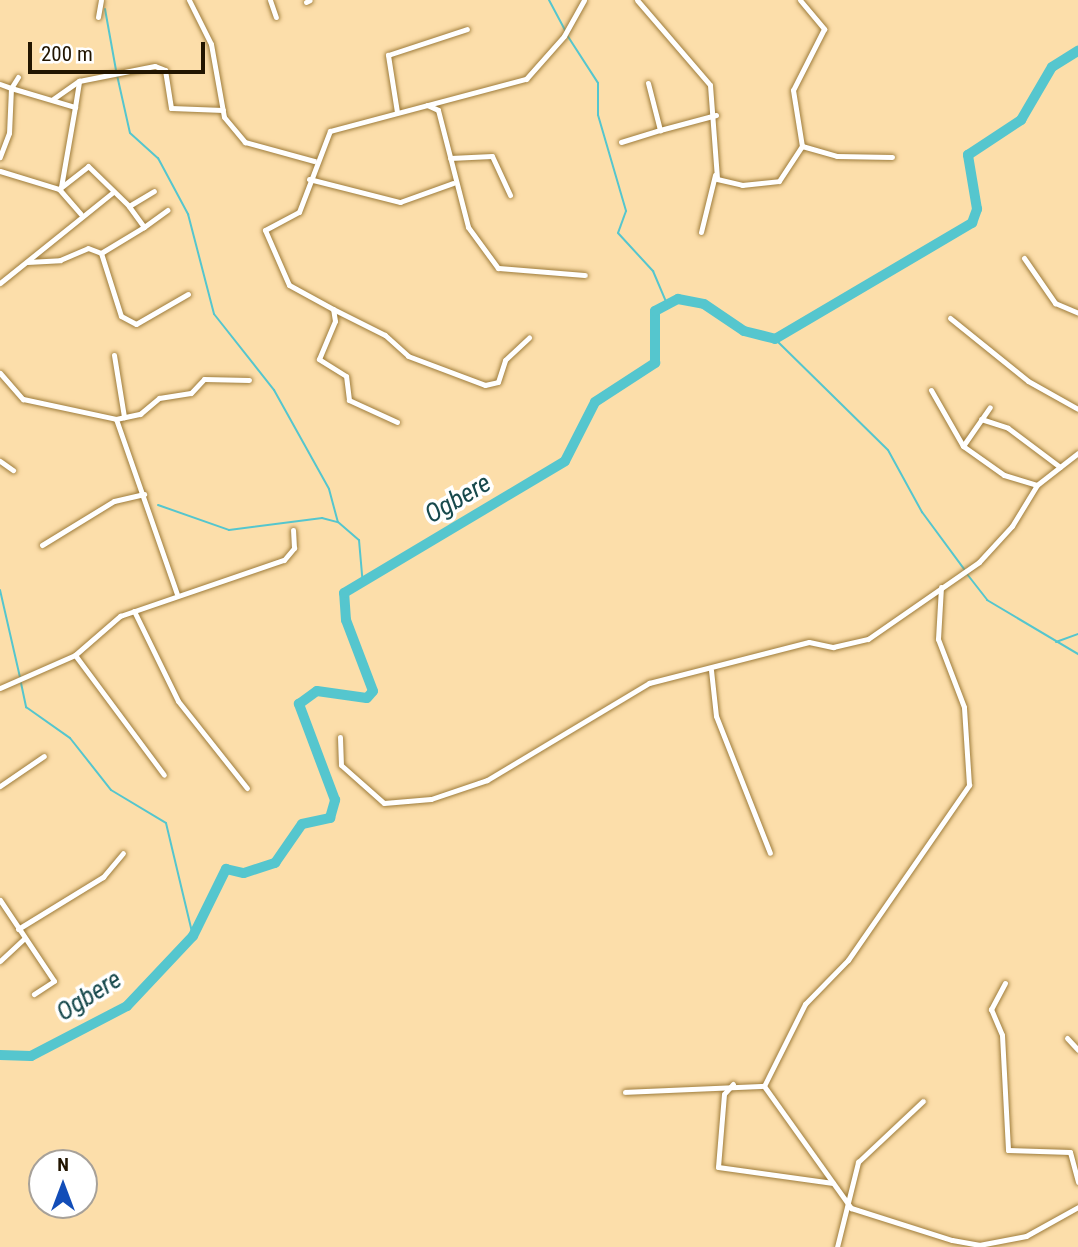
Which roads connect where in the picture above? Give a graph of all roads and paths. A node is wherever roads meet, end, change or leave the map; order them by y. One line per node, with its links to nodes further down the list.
1 (101, 0): 7 (street)
2 (189, 0): 18 (street)
3 (271, 0): 8 (street)
4 (584, 0): 16 (street)
5 (637, 0): 20 (street)
6 (800, 0): 23 (street)
7 (98, 17)
8 (276, 17)
9 (467, 29): 19 (street)
10 (18, 77): 14 (street)
11 (79, 81): 15 (street); 17 (street); 18 (street)
12 (648, 83): 21 (street)
13 (0, 84): 14 (street)
14 (11, 88): 15 (street); 24 (street)
15 (53, 99): 17 (street)
16 (427, 104): 19 (street); 25 (street)
17 (75, 107): 32 (street)
18 (223, 110): 27 (street)
19 (397, 112): 27 (street)
20 (716, 115): 21 (street); 29 (street)
21 (660, 130): 22 (street)
22 (621, 142)
23 (802, 146): 26 (street); 29 (street)
24 (0, 157)
25 (450, 158): 31 (street); 35 (street)
26 (892, 158)
27 (314, 161): 30 (street)
28 (0, 171): 32 (street)
29 (715, 175): 40 (street)
30 (309, 179): 31 (street); 47 (street)
31 (453, 183): 44 (street)
32 (59, 189): 34 (street); 38 (street)
33 (154, 191): 36 (street)
34 (113, 192): 36 (street); 38 (street)
35 (510, 195)
36 (129, 206): 39 (street)
37 (167, 211): 39 (street)
38 (81, 214): 43 (street)
39 (144, 227): 41 (street)
40 (701, 232)
41 (102, 253): 43 (street); 46 (street)
42 (1024, 258): 48 (street)
43 (27, 262): 45 (street)
44 (584, 275)
45 (0, 283)
46 (188, 294)
47 (333, 309): 50 (street); 60 (street)
48 (1078, 313)
49 (950, 318): 56 (street)
50 (528, 338)
51 (114, 355): 58 (street)
52 (0, 373): 57 (street)
53 (249, 380): 58 (street)
54 (931, 390): 61 (street)
55 (990, 407): 59 (street)
56 (1078, 409)
57 (116, 419): 58 (street); 67 (street)
58 (127, 419)
59 (981, 419): 61 (street); 64 (street)
60 (397, 422)
61 (963, 446): 66 (street)
62 (1078, 453): 64 (street)
63 (0, 461): 65 (street)
64 (1060, 467): 66 (street)
65 (13, 470)
66 (1037, 485): 70 (street)
67 (144, 494): 69 (street); 71 (street)
68 (293, 530): 71 (street)
69 (42, 545)
70 (941, 587): 74 (street); 92 (street)
71 (177, 594): 72 (street)
72 (134, 611): 73 (street); 80 (street)
73 (75, 656): 75 (street); 78 (street)
74 (711, 670): 76 (street); 82 (street)
75 (0, 688)
76 (340, 737)
77 (44, 756): 79 (street)
78 (164, 775)
79 (0, 786)
80 (247, 788)
81 (123, 853): 84 (street)
82 (770, 853)
83 (0, 900): 84 (street)
84 (18, 929): 85 (street)
85 (24, 939): 86 (street); 88 (street)
86 (0, 961)
87 (1005, 983): 95 (street)
88 (34, 994)
89 (1067, 1038): 90 (street)
90 (1078, 1050)
91 (733, 1084): 92 (street); 93 (street); 96 (street)
92 (764, 1086): 96 (street)
93 (625, 1092)
94 (923, 1101): 97 (street)
95 (1078, 1182)
96 (833, 1183): 97 (street)
97 (846, 1201): 98 (street); 99 (street)
98 (1078, 1207)
99 (836, 1247)

